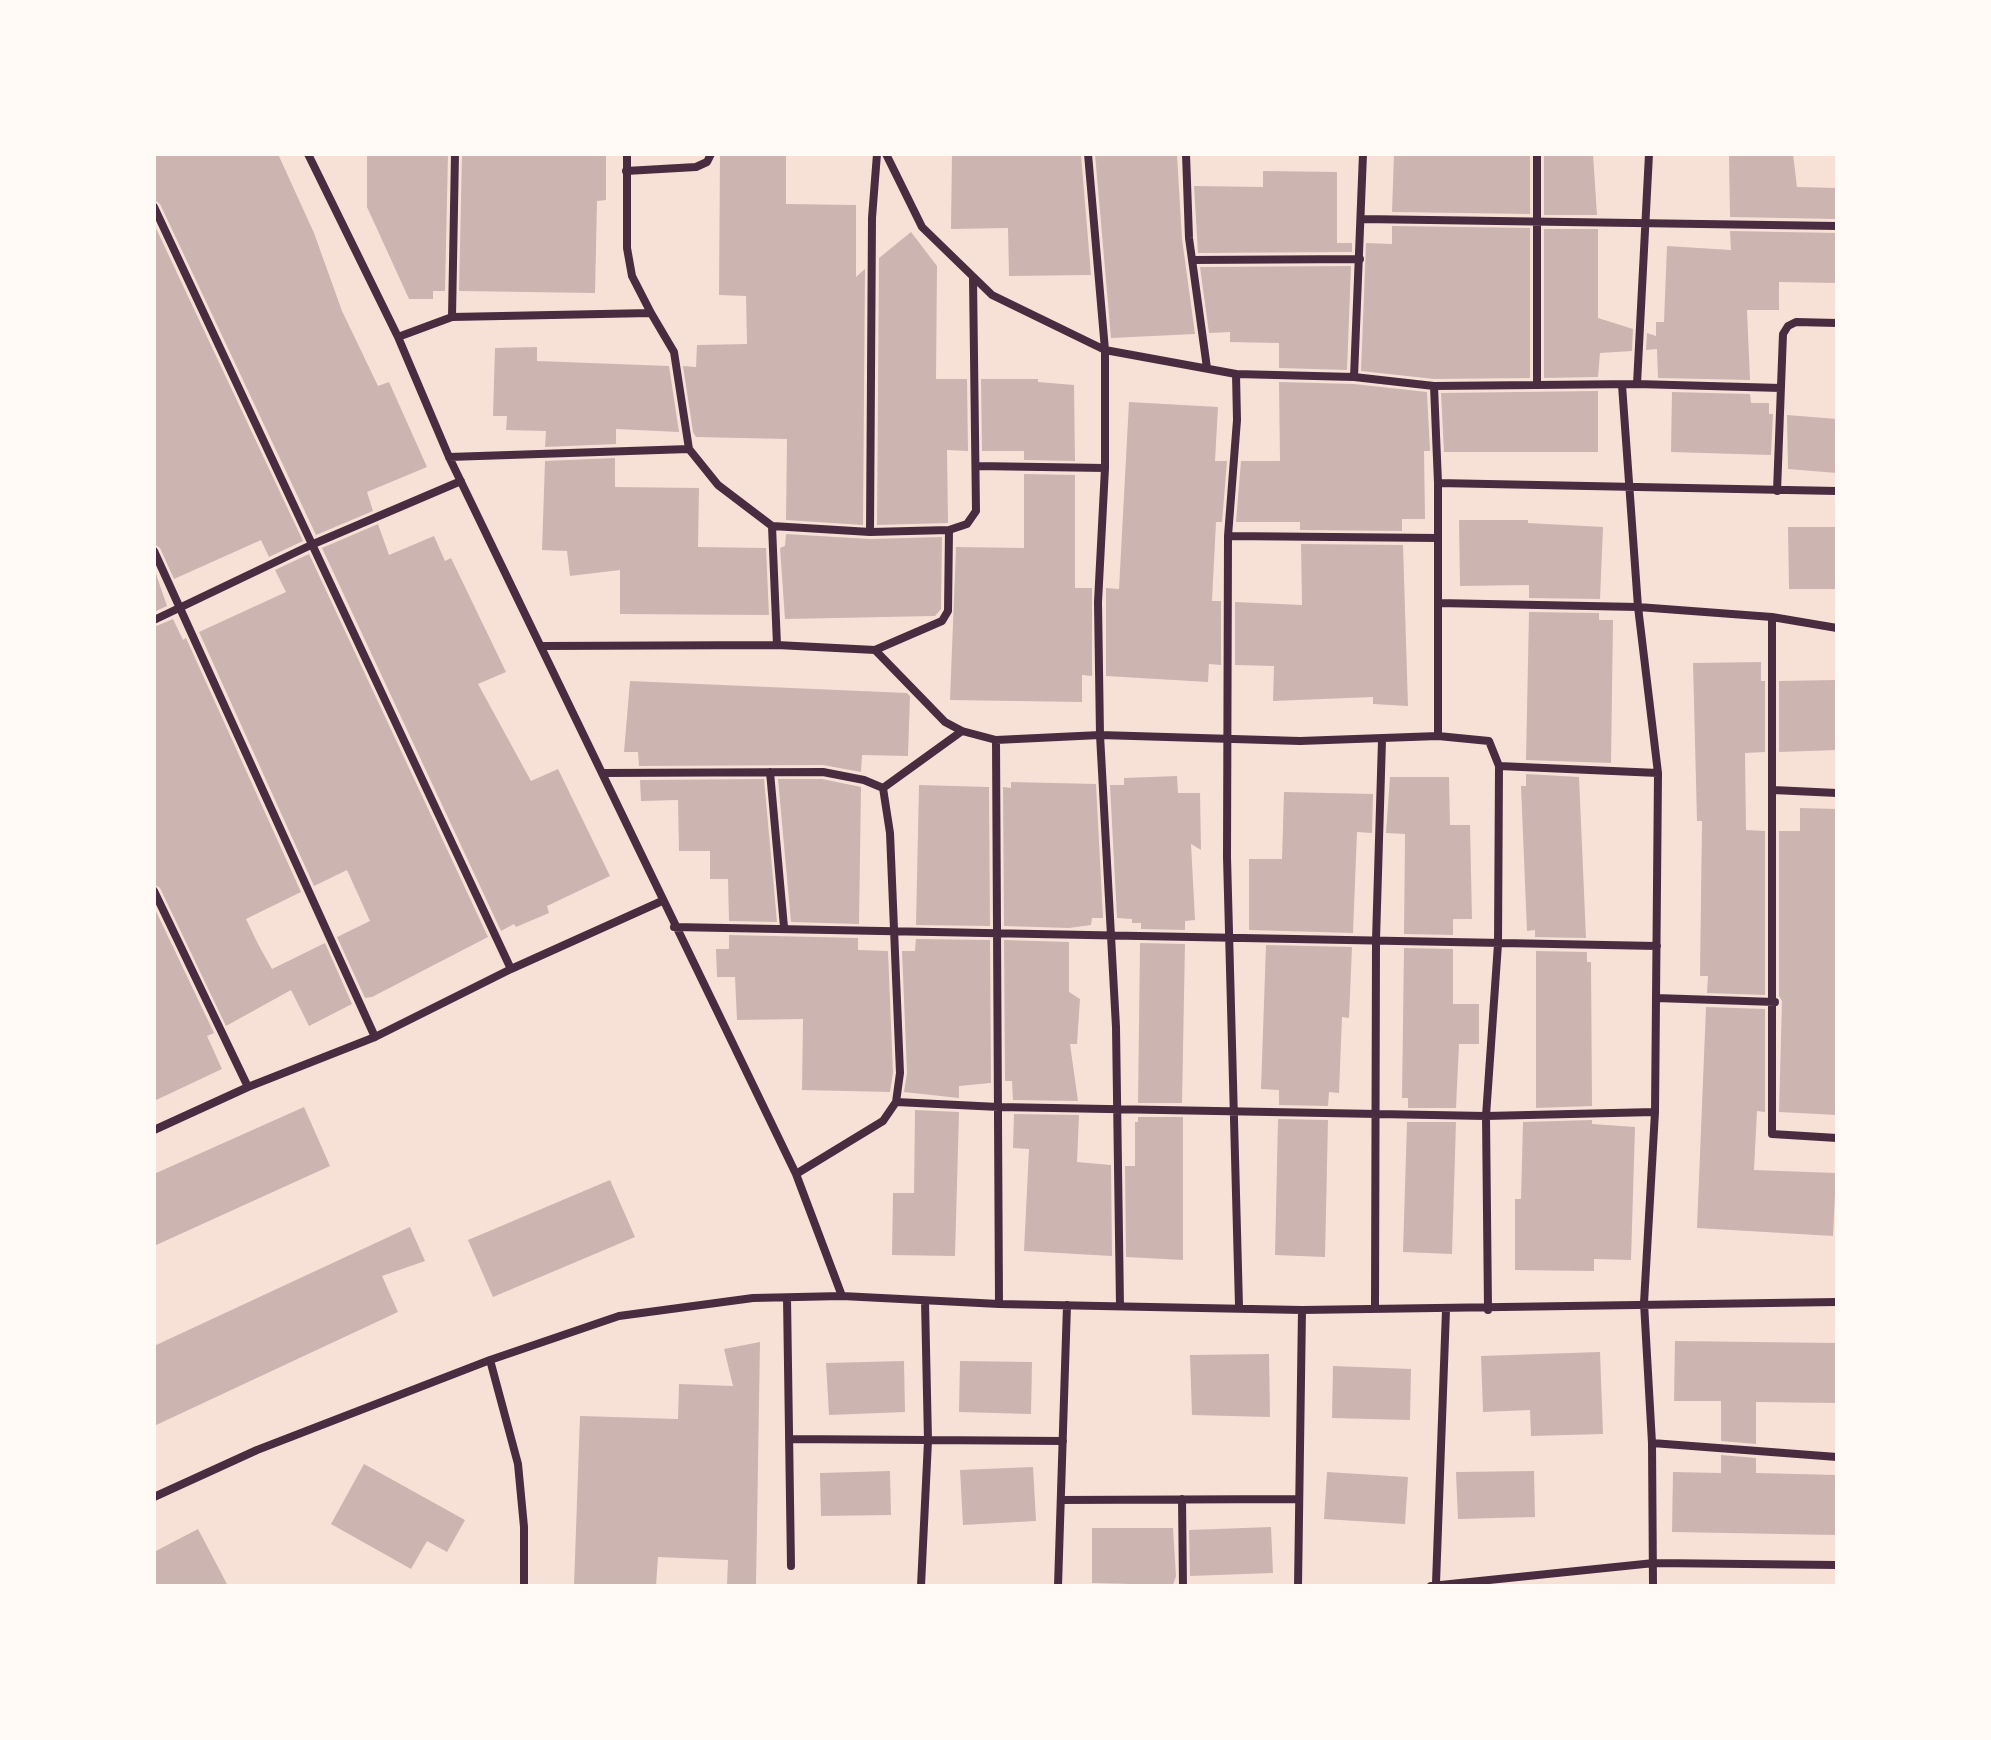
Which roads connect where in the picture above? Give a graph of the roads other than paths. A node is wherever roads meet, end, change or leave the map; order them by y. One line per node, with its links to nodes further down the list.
1 (308, 154): 24 (street)
2 (455, 154): 22 (street)
3 (627, 154): 12 (street)
4 (711, 154): 12 (street)
5 (877, 154): 45 (street)
6 (886, 154): 20 (street)
7 (1088, 154): 25 (street)
8 (1186, 154): 19 (street)
9 (1363, 154): 14 (street)
10 (1537, 154): 15 (street)
11 (1649, 154): 16 (street)
12 (626, 171): 21 (street)
13 (154, 207): 48 (street)
14 (1362, 219): 15 (street); 18 (street)
15 (1537, 222): 16 (street); 30 (street)
16 (1648, 224): 17 (street); 29 (street)
17 (1837, 226)
18 (1360, 259): 19 (street); 28 (street)
19 (1192, 260): 26 (street)
20 (973, 278): 25 (street); 36 (street)
21 (651, 313): 22 (street); 34 (street)
22 (452, 317): 24 (street)
23 (1837, 323): 33 (street)
24 (398, 337): 35 (street)
25 (1105, 350): 26 (street); 37 (street)
26 (1207, 368): 27 (street)
27 (1236, 374): 28 (street); 46 (street)
28 (1354, 377): 32 (street)
29 (1637, 384): 31 (street); 33 (street)
30 (1537, 385): 31 (street); 32 (street)
31 (1622, 385): 40 (street)
32 (1434, 386): 39 (street)
33 (1781, 388): 41 (street)
34 (689, 449): 35 (street); 43 (street)
35 (449, 457): 38 (street)
36 (977, 466): 37 (street); 44 (street)
37 (1105, 468): 60 (street)
38 (461, 481): 48 (street); 57 (street)
39 (1438, 483): 40 (street); 47 (street)
40 (1632, 487): 41 (street); 52 (street)
41 (1777, 491): 42 (street)
42 (1837, 491)
43 (772, 526): 45 (street); 56 (street)
44 (949, 530): 45 (street); 58 (street)
45 (870, 532)
46 (1228, 536): 47 (street); 62 (street)
47 (1438, 538): 50 (street)
48 (311, 545): 51 (street); 83 (street)
49 (154, 551): 51 (street)
50 (1438, 603): 52 (street); 61 (street)
51 (180, 604): 54 (street); 86 (street)
52 (1638, 607): 53 (street); 68 (street)
53 (1772, 617): 55 (street); 70 (street)
54 (154, 620)
55 (1837, 628)
56 (777, 645): 57 (street); 58 (street)
57 (543, 646): 67 (street)
58 (875, 650): 59 (street)
59 (962, 731): 63 (street); 69 (street)
60 (1100, 735): 62 (street); 63 (street); 78 (street)
61 (1438, 736): 64 (street); 65 (street)
62 (1228, 739): 64 (street); 79 (street)
63 (996, 740): 76 (street)
64 (1382, 740): 80 (street)
65 (1499, 766): 68 (street); 81 (street)
66 (770, 772): 67 (street); 69 (street); 75 (street)
67 (602, 773): 73 (street)
68 (1658, 773): 82 (street)
69 (883, 788): 77 (street)
70 (1773, 790): 71 (street); 85 (street)
71 (1837, 793)
72 (154, 891): 87 (street)
73 (662, 901): 74 (street); 83 (street)
74 (674, 927): 75 (street); 97 (street)
75 (784, 927): 77 (street)
76 (997, 932): 77 (street); 78 (street); 89 (street)
77 (894, 933): 88 (street)
78 (1112, 935): 79 (street); 90 (street)
79 (1230, 936): 80 (street); 91 (street)
80 (1376, 940): 81 (street); 92 (street)
81 (1498, 944): 82 (street); 94 (street)
82 (1657, 946): 84 (street)
83 (511, 969): 86 (street)
84 (1656, 998): 85 (street); 93 (street)
85 (1775, 1002): 96 (street)
86 (375, 1037): 87 (street)
87 (248, 1087): 95 (street)
88 (896, 1102): 89 (street); 97 (street)
89 (999, 1107): 90 (street); 103 (street)
90 (1118, 1109): 91 (street); 105 (street)
91 (1235, 1109): 92 (street); 106 (street)
92 (1375, 1112): 94 (street); 107 (street)
93 (1655, 1112): 94 (street); 102 (street)
94 (1486, 1116): 110 (street)
95 (154, 1130)
96 (1837, 1138)
97 (796, 1174): 98 (street)
98 (842, 1296): 99 (street); 100 (street)
99 (787, 1298): 111 (street); 112 (street)
100 (925, 1301): 103 (street); 113 (street)
101 (1837, 1302): 102 (street)
102 (1644, 1303): 110 (street); 115 (street)
103 (999, 1304): 104 (street)
104 (1067, 1305): 105 (street); 114 (street)
105 (1120, 1306): 106 (street)
106 (1239, 1306): 108 (street)
107 (1375, 1307): 108 (street); 109 (street)
108 (1302, 1310): 119 (street)
109 (1446, 1310): 110 (street); 124 (street)
110 (1488, 1310)
111 (490, 1360): 117 (street); 125 (street)
112 (789, 1439): 113 (street); 123 (street)
113 (928, 1441): 114 (street); 126 (street)
114 (1063, 1441): 120 (street)
115 (1652, 1443): 116 (street); 121 (street)
116 (1837, 1457)
117 (154, 1497)
118 (1182, 1499): 119 (street); 120 (street); 128 (street)
119 (1298, 1499): 129 (street)
120 (1061, 1500): 127 (street)
121 (1654, 1563): 122 (street); 124 (street); 130 (street)
122 (1837, 1565)
123 (791, 1566)
124 (1434, 1584)
125 (524, 1586)
126 (921, 1586)
127 (1058, 1586)
128 (1183, 1586)
129 (1298, 1586)
130 (1653, 1586)

